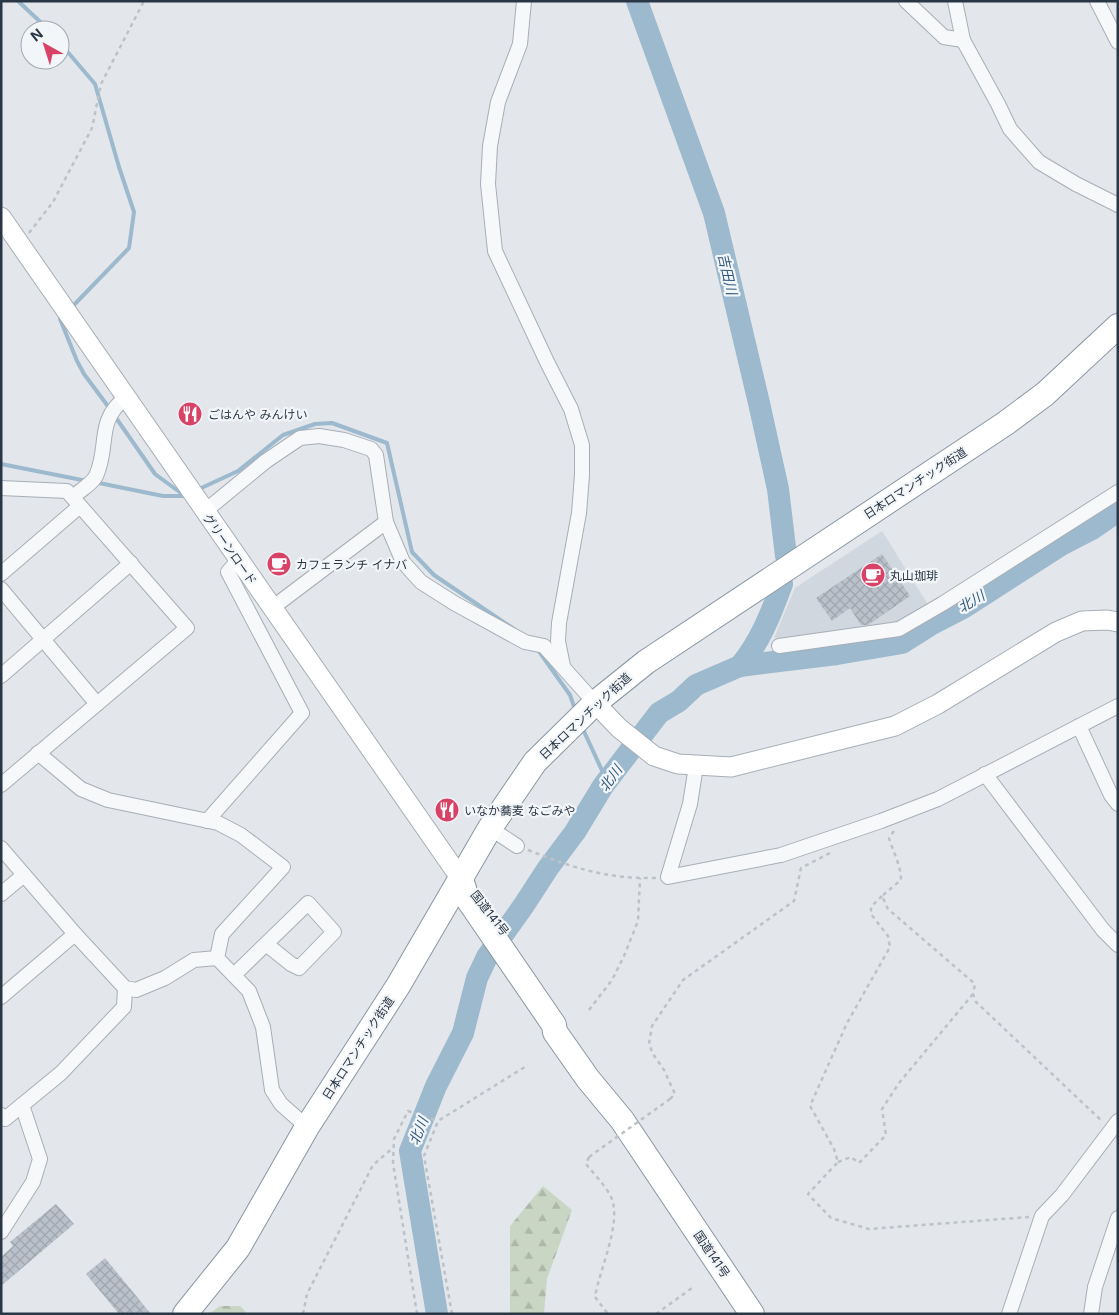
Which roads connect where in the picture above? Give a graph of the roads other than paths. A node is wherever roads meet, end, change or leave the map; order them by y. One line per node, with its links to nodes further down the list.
1 (524, 1): 24 (street)
2 (906, 1): 5 (street)
3 (955, 1): 5 (street)
4 (1097, 1): 6 (street)
5 (963, 40): 7 (street)
6 (1118, 42)
7 (1118, 205)
8 (1, 216): 10 (street, グリーンロード)
9 (1118, 326): 26 (highway, 日本ロマンチック街道)
10 (126, 397): 13 (street); 14 (street, グリーンロード)
11 (1, 488): 13 (street)
12 (1118, 492): 23 (street)
13 (76, 501): 17 (street); 18 (street)
14 (204, 512): 15 (street); 16 (street, グリーンロード)
15 (386, 522): 20 (street); 24 (street)
16 (238, 560): 20 (street, グリーンロード); 35 (street)
17 (131, 563): 22 (street); 27 (street)
18 (1, 574)
19 (1, 589): 22 (street)
20 (272, 608): 40 (street, グリーンロード)
21 (1118, 622): 31 (street)
22 (43, 640): 25 (street); 27 (street)
23 (779, 646)
24 (564, 666): 26 (street)
25 (1, 676)
26 (595, 703): 31 (street); 36 (highway, 日本ロマンチック街道)
27 (97, 704): 30 (street)
28 (1118, 706): 29 (street)
29 (1079, 726): 32 (street); 34 (street)
30 (38, 753): 33 (street); 35 (street)
31 (696, 766): 32 (street)
32 (985, 774): 44 (street)
33 (1, 785)
34 (1118, 804)
35 (206, 821): 45 (street)
36 (490, 828): 37 (street); 40 (highway, 日本ロマンチック街道)
37 (517, 846)
38 (1, 848): 39 (street)
39 (24, 875): 41 (street); 42 (street)
40 (461, 880): 52 (highway, 日本ロマンチック街道); 56 (highway, 国道141号)
41 (1, 894)
42 (74, 934): 47 (street); 48 (street)
43 (266, 944): 43 (street); 46 (street)
44 (1118, 945)
45 (217, 958): 46 (street); 47 (street)
46 (234, 975): 52 (street)
47 (125, 988): 49 (street)
48 (1, 997)
49 (22, 1105): 50 (street); 54 (street)
50 (1, 1115)
51 (1114, 1126): 57 (street)
52 (307, 1127): 55 (highway, 日本ロマンチック街道)
53 (1118, 1218): 58 (street)
54 (1, 1232)
55 (186, 1314)
56 (752, 1314)
57 (1009, 1314)
58 (1091, 1314)

